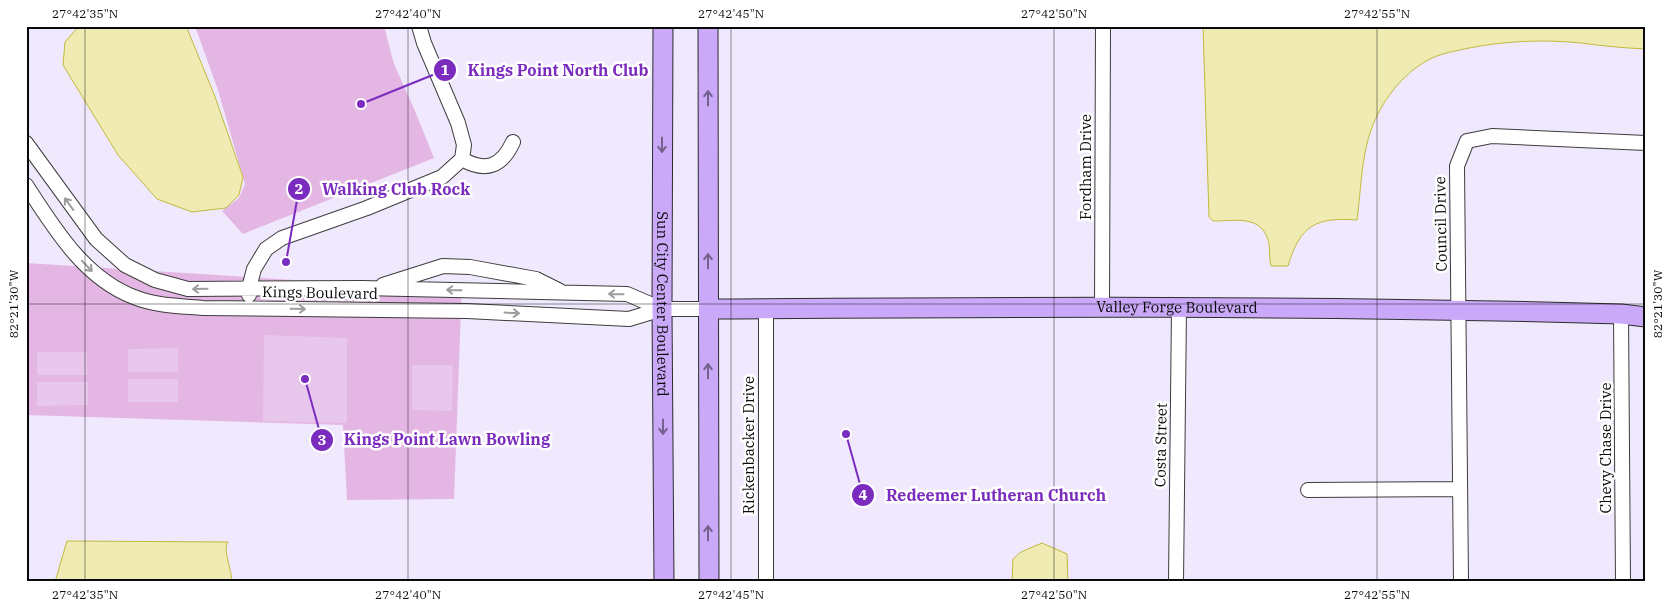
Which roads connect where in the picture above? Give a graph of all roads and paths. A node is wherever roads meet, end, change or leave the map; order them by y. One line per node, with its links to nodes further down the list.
1 (420, 26): 8 (street)
2 (663, 26): 16 (main road, Sun City Center Boulevard, one-way to 16)
3 (708, 26): 17 (main road, one-way to 3)
4 (1102, 26): 14 (street, Fordham Drive)
5 (513, 142): 8 (street)
6 (1646, 143): 19 (street, Council Drive)
7 (26, 144): 10 (street, Kings Boulevard, one-way to 7)
8 (462, 159): 10 (street)
9 (26, 185): 13 (street, Kings Boulevard, one-way to 13)
10 (249, 288): 11 (street, Kings Boulevard); 13 (street)
11 (377, 288): 12 (street, Kings Boulevard, one-way to 11); 12 (street, Kings Boulevard)
12 (563, 293): 16 (street, Kings Boulevard, one-way to 12)
13 (249, 308): 16 (street, Kings Boulevard, one-way to 16)
14 (1102, 308): 15 (main road, Valley Forge Boulevard); 18 (main road, Valley Forge Boulevard)
15 (1179, 308): 19 (main road, Valley Forge Boulevard); 27 (street, Costa Street)
16 (662, 309): 17 (street, Kings Boulevard); 24 (main road, Sun City Center Boulevard, one-way to 24)
17 (708, 309): 18 (main road, Valley Forge Boulevard); 25 (main road, one-way to 17)
18 (766, 309): 26 (street, Rickenbacker Drive)
19 (1458, 309): 20 (main road, Valley Forge Boulevard); 22 (street, Council Drive)
20 (1621, 314): 21 (main road, Valley Forge Boulevard); 29 (street, Chevy Chase Drive)
21 (1646, 317)
22 (1460, 489): 23 (street); 28 (street, Council Drive)
23 (1308, 490)
24 (664, 582)
25 (708, 582)
26 (766, 582)
27 (1176, 582)
28 (1461, 582)
29 (1622, 582)

